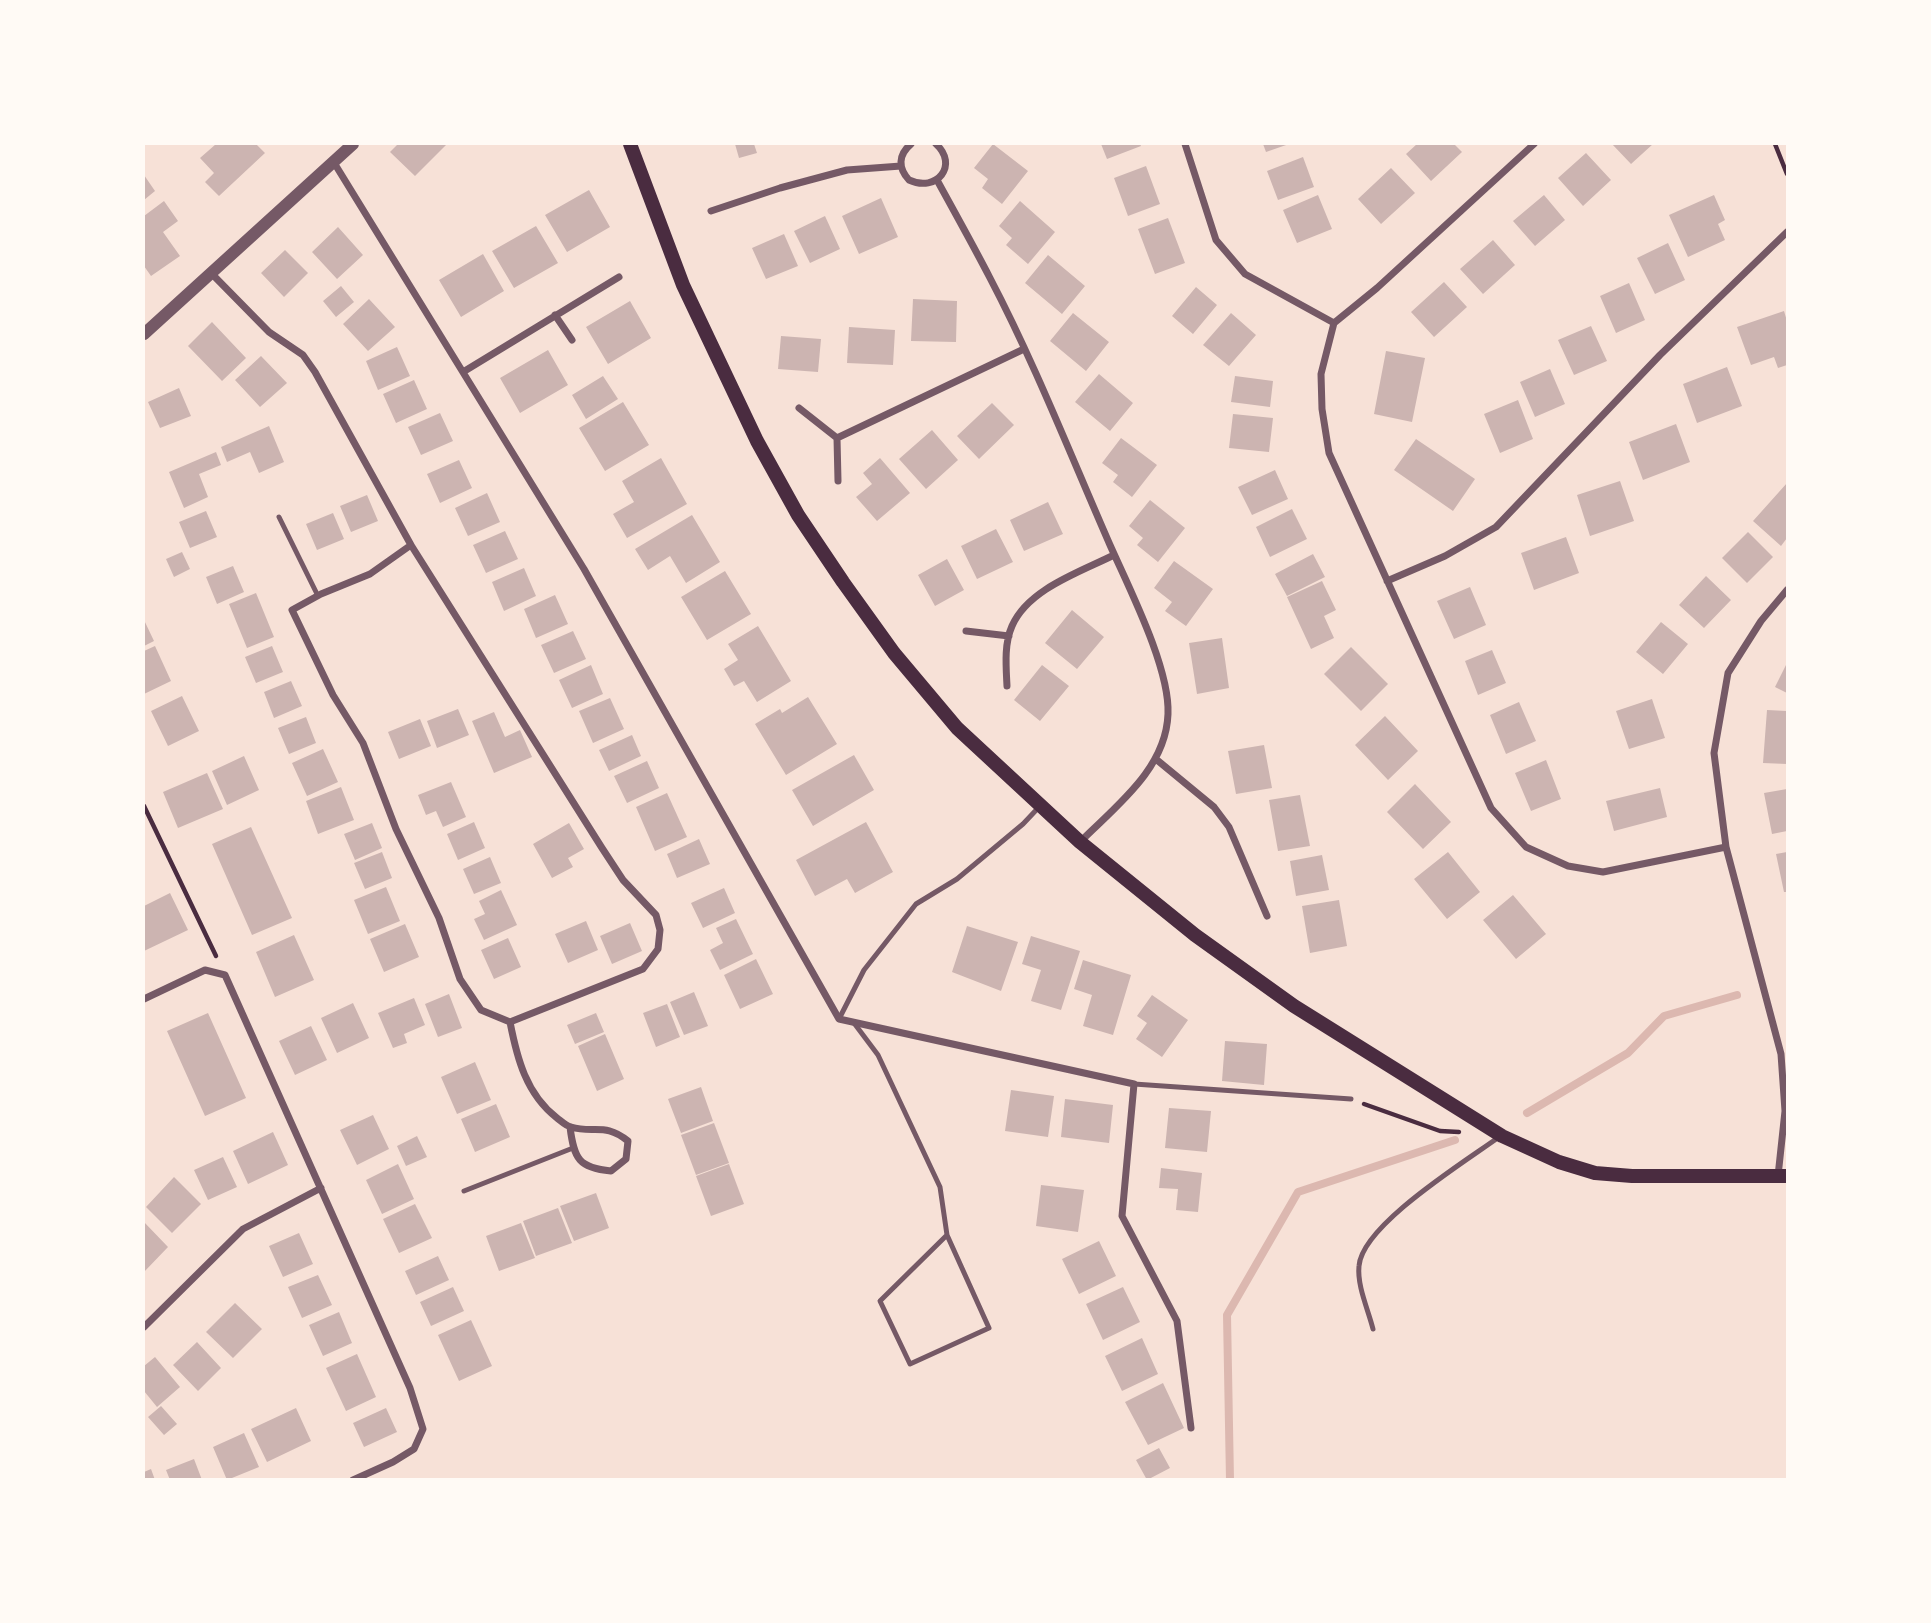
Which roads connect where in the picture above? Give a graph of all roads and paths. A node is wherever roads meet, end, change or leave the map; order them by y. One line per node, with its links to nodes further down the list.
1 (353, 144): 8 (street)
2 (631, 144): 36 (main road)
3 (911, 144): 9 (street)
4 (936, 144): 11 (street)
5 (1185, 144): 17 (street)
6 (1534, 144): 17 (street)
7 (1775, 144): 10 (path)
8 (333, 161): 14 (street); 21 (street)
9 (901, 166): 11 (street); 12 (street)
10 (1787, 174)
11 (937, 180): 20 (street)
12 (711, 211)
13 (1787, 232): 28 (street)
14 (212, 274): 18 (street); 26 (street)
15 (619, 277): 16 (street)
16 (555, 315): 19 (street); 21 (street)
17 (1334, 323): 28 (street)
18 (144, 334)
19 (572, 340)
20 (1024, 349): 23 (street); 27 (street)
21 (463, 372): 42 (street)
22 (799, 408): 23 (street)
23 (837, 438): 24 (street)
24 (838, 481)
25 (279, 517): 30 (lane)
26 (411, 545): 30 (street); 43 (street)
27 (1114, 555): 32 (street); 34 (street)
28 (1387, 581): 38 (street)
29 (1787, 590): 38 (street)
30 (317, 596): 43 (street)
31 (966, 631): 32 (street)
32 (1009, 636): 33 (street)
33 (1007, 686)
34 (1157, 760): 37 (street); 39 (street)
35 (144, 806): 40 (path)
36 (1040, 806): 37 (main road); 42 (lane)
37 (1080, 842): 49 (main road)
38 (1726, 847): 51 (street)
39 (1267, 916)
40 (225, 975): 41 (street); 52 (street)
41 (144, 999)
42 (839, 1020): 44 (street)
43 (510, 1022): 47 (street)
44 (854, 1023): 45 (street); 54 (lane)
45 (1134, 1084): 46 (lane); 57 (street)
46 (1351, 1099): 48 (path)
47 (570, 1127): 50 (street); 50 (street)
48 (1465, 1133)
49 (1502, 1136): 51 (main road); 56 (lane)
50 (573, 1148): 53 (lane)
51 (1782, 1176)
52 (321, 1188): 55 (street); 58 (street)
53 (464, 1191)
54 (947, 1235): 54 (lane)
55 (144, 1327)
56 (1373, 1329)
57 (1191, 1427)
58 (353, 1479)

